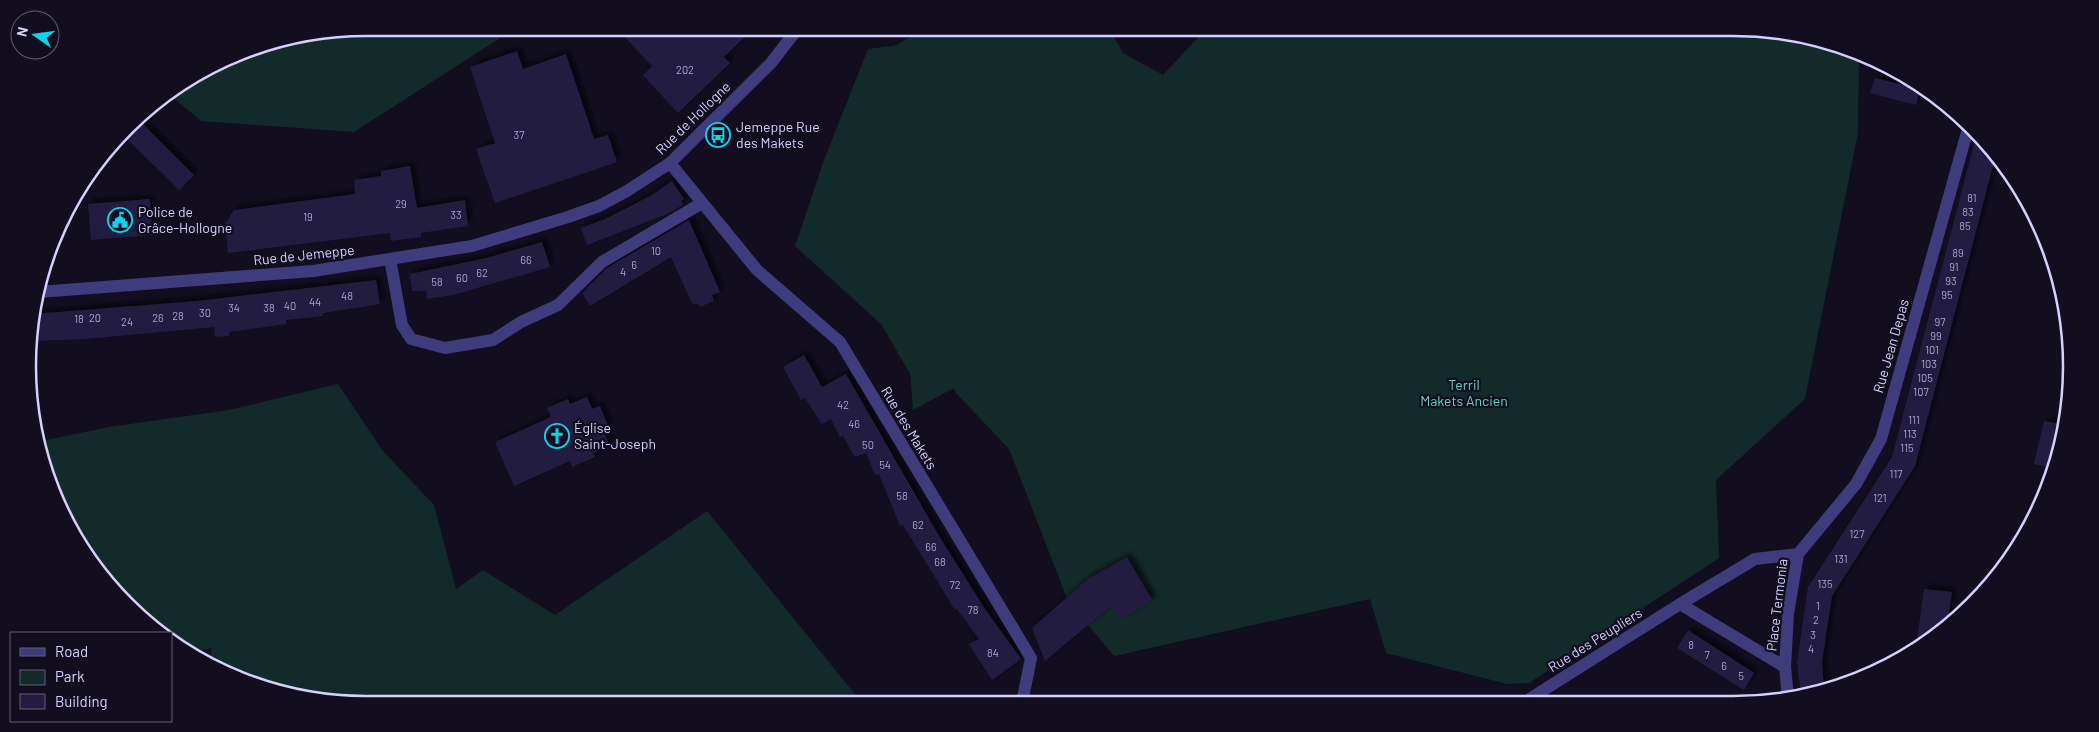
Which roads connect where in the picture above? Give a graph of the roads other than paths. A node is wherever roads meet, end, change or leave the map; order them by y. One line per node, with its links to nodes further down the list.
1 (792, 36): 3 (street, Rue de Hollogne)
2 (1967, 134): 8 (street, Rue Jean Depas)
3 (670, 163): 4 (street, Rue des Makets); 5 (street, Rue de Hollogne)
4 (702, 203): 6 (street); 12 (street, Rue des Makets)
5 (568, 217): 6 (street, Rue de Jemeppe)
6 (390, 259): 7 (street, Rue de Jemeppe)
7 (45, 292)
8 (1798, 554): 9 (street, Place Termonia); 10 (street, Place Termonia)
9 (1680, 604): 10 (street, Place Termonia); 13 (street, Rue des Peupliers)
10 (1785, 667): 11 (street)
11 (1787, 691)
12 (1023, 696)
13 (1534, 696)

